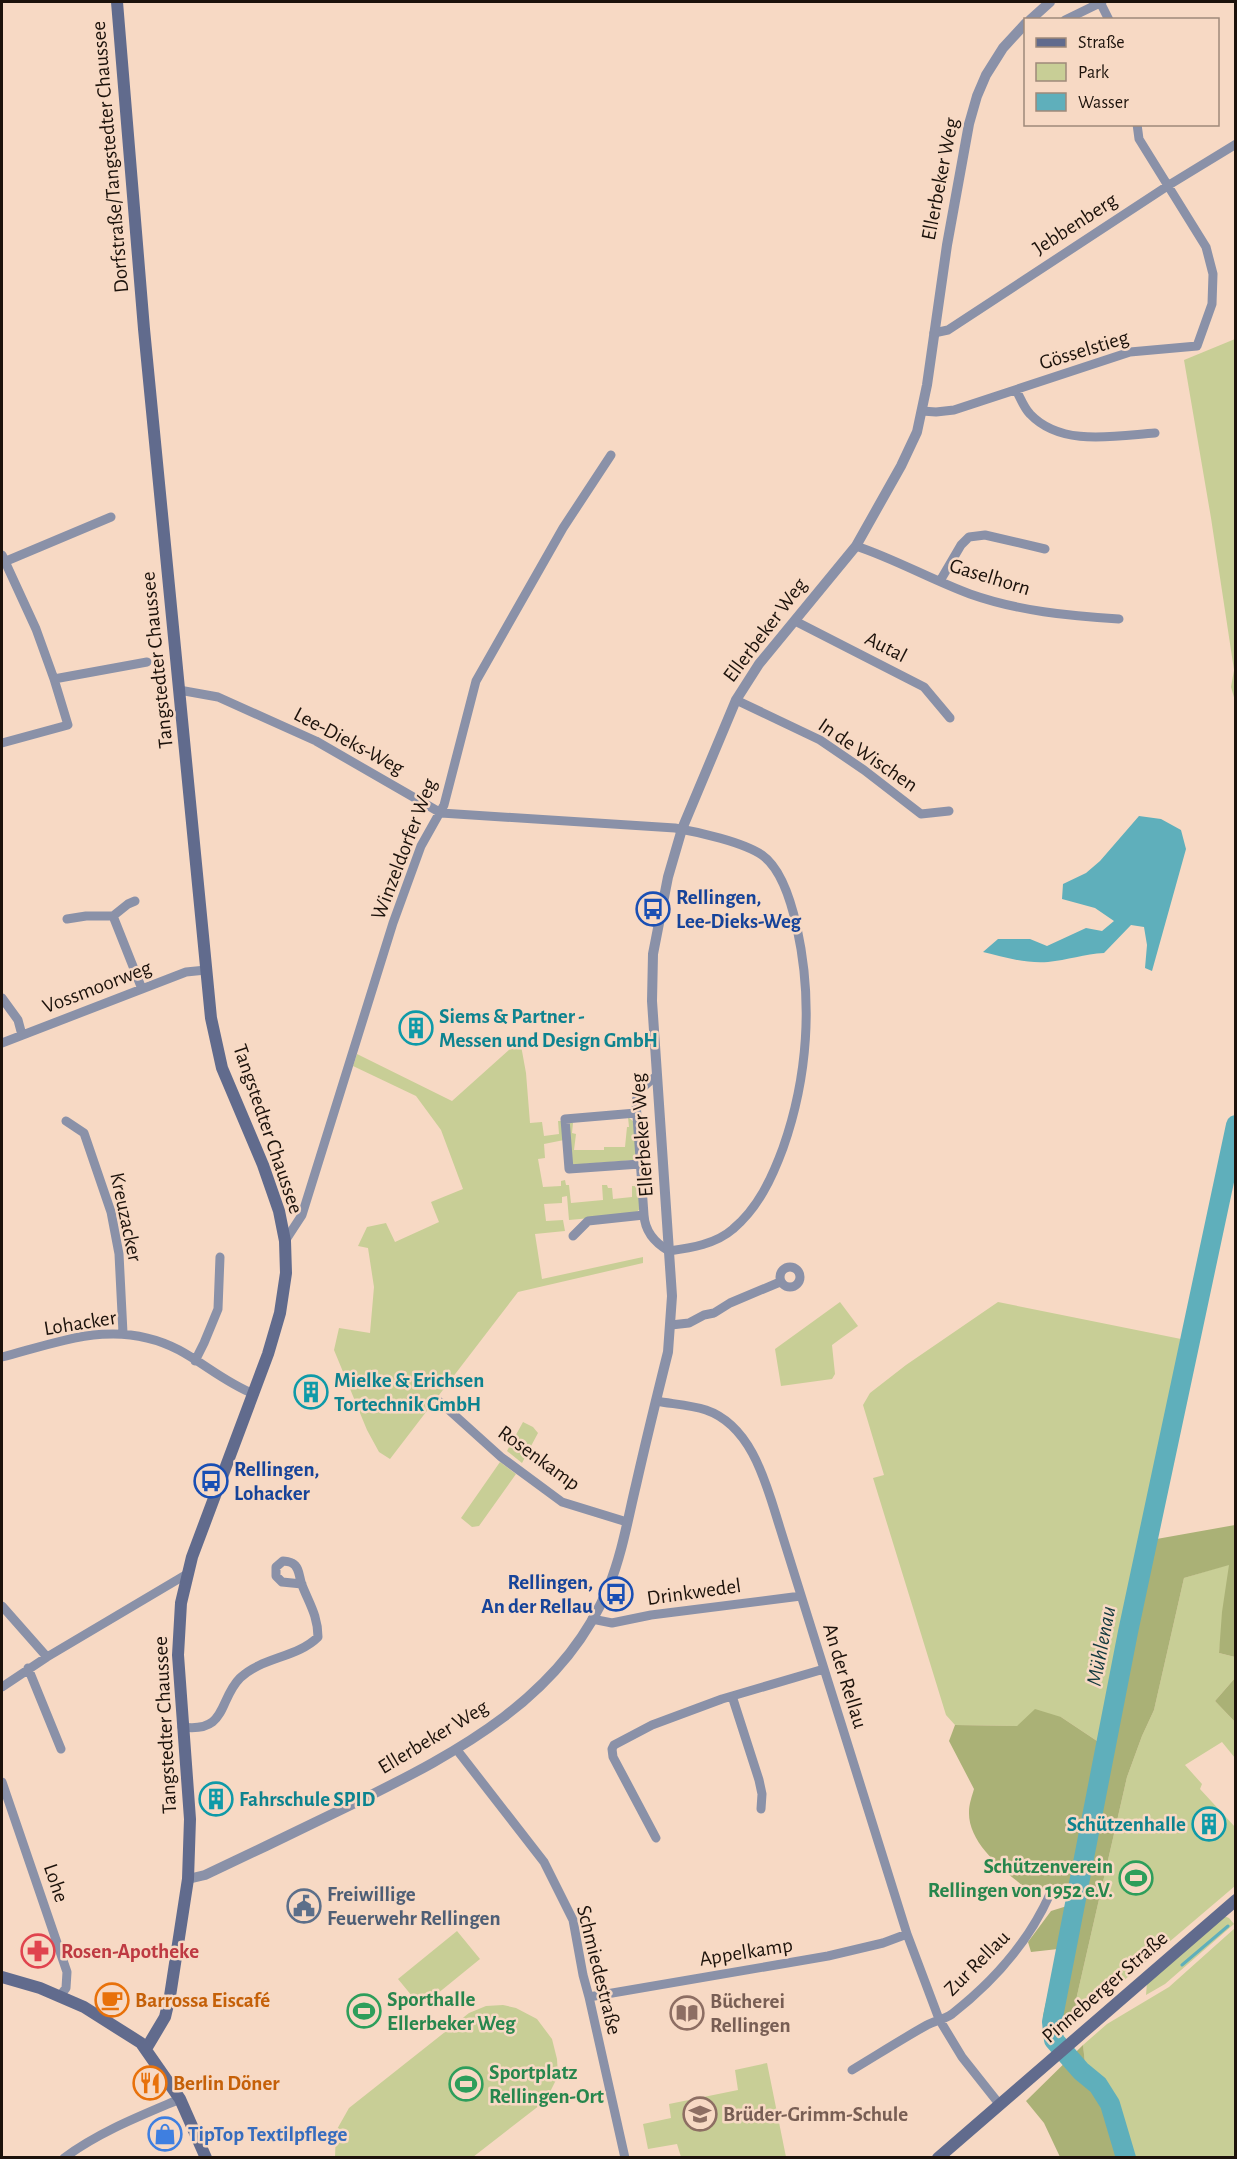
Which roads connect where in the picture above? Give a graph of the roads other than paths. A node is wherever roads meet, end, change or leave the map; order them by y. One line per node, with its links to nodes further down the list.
1 (117, 2): 11 (main road, Dorfstraße/Tangstedter Chaussee)
2 (1101, 2): 5 (street); 6 (street)
3 (1046, 3): 4 (street)
4 (1032, 18)
5 (1069, 18)
6 (1108, 18)
7 (1024, 25): 12 (street, Ellerbeker Weg)
8 (1137, 126): 10 (street, Gösselstieg)
9 (1236, 144): 10 (street, Jebbenberg)
10 (1169, 185): 12 (street, Jebbenberg); 13 (street, Gösselstieg)
11 (142, 309): 26 (main road, Tangstedter Chaussee)
12 (934, 333): 14 (street, Ellerbeker Weg)
13 (1016, 390): 14 (street, Gösselstieg); 15 (street)
14 (922, 411): 18 (street, Ellerbeker Weg)
15 (1155, 434)
16 (611, 455): 31 (street, Winzeldorfer Weg)
17 (111, 517): 20 (street)
18 (856, 546): 21 (street, Gaselhorn); 23 (street, Ellerbeker Weg)
19 (1045, 549): 21 (street)
20 (3, 559): 25 (street)
21 (940, 581): 22 (street, Gaselhorn)
22 (1119, 619)
23 (795, 621): 27 (street, Ellerbeker Weg); 28 (street, Autal)
24 (147, 662): 25 (street)
25 (54, 679): 29 (street)
26 (179, 690): 31 (street, Lee-Dieks-Weg); 36 (main road, Tangstedter Chaussee)
27 (736, 700): 30 (street, In de Wischen); 32 (street, Ellerbeker Weg)
28 (950, 718)
29 (2, 743)
30 (949, 811)
31 (441, 813): 32 (street, Lee-Dieks-Weg); 47 (street, Winzeldorfer Weg)
32 (682, 829): 41 (street, Ellerbeker Weg); 48 (street, Lee-Dieks-Weg)
33 (135, 901): 34 (street)
34 (113, 916): 35 (street); 37 (street)
35 (67, 919)
36 (206, 970): 37 (street, Vossmoorweg); 47 (main road, Tangstedter Chaussee)
37 (142, 989): 39 (street, Vossmoorweg)
38 (2, 998): 39 (street)
39 (22, 1035): 40 (street, Vossmoorweg)
40 (2, 1043)
41 (656, 1076): 42 (street); 48 (street, Ellerbeker Weg)
42 (636, 1113): 44 (street); 44 (street)
43 (66, 1121): 52 (street, Kreuzacker)
44 (640, 1164): 45 (street)
45 (644, 1215): 46 (street); 48 (street)
46 (573, 1236)
47 (285, 1241): 55 (main road, Tangstedter Chaussee)
48 (669, 1251): 51 (street, Ellerbeker Weg)
49 (220, 1257): 54 (street)
50 (780, 1281): 51 (street)
51 (671, 1324): 56 (street, Ellerbeker Weg)
52 (123, 1332): 53 (street, Lohacker); 54 (street, Lohacker)
53 (2, 1357)
54 (195, 1361): 55 (street, Lohacker)
55 (254, 1394): 59 (main road, Tangstedter Chaussee)
56 (656, 1401): 58 (street, Ellerbeker Weg); 61 (street, An der Rellau)
57 (440, 1402): 58 (street, Rosenkamp)
58 (627, 1522): 63 (street, Ellerbeker Weg)
59 (187, 1574): 64 (street); 69 (main road, Tangstedter Chaussee)
60 (302, 1584): 69 (street)
61 (801, 1596): 63 (street, Drinkwedel); 66 (street, An der Rellau)
62 (2, 1606): 64 (street)
63 (592, 1619): 71 (street, Ellerbeker Weg)
64 (47, 1657): 65 (street)
65 (28, 1668): 67 (street); 70 (street)
66 (824, 1669): 68 (street); 78 (street, An der Rellau)
67 (2, 1687)
68 (732, 1696): 73 (street); 74 (street)
69 (182, 1726): 75 (main road, Tangstedter Chaussee)
70 (61, 1749)
71 (457, 1750): 75 (street, Ellerbeker Weg); 81 (street, Schmiedestraße)
72 (2, 1782): 80 (street, Lohe)
73 (761, 1809)
74 (656, 1838)
75 (188, 1879): 83 (main road, Tangstedter Chaussee)
76 (1050, 1894): 82 (street, Zur Rellau)
77 (1236, 1900): 86 (main road, Pinneberger Straße)
78 (907, 1934): 81 (street, Appelkamp); 82 (street, An der Rellau)
79 (2, 1977): 80 (main road)
80 (60, 1996): 83 (main road)
81 (589, 1997): 89 (street, Schmiedestraße)
82 (939, 2019): 84 (street); 86 (street, An der Rellau)
83 (146, 2049): 85 (main road)
84 (852, 2070)
85 (180, 2099): 87 (street); 88 (main road)
86 (1000, 2104): 90 (main road, Pinneberger Straße)
87 (64, 2157)
88 (206, 2157)
89 (625, 2157)
90 (938, 2157)

